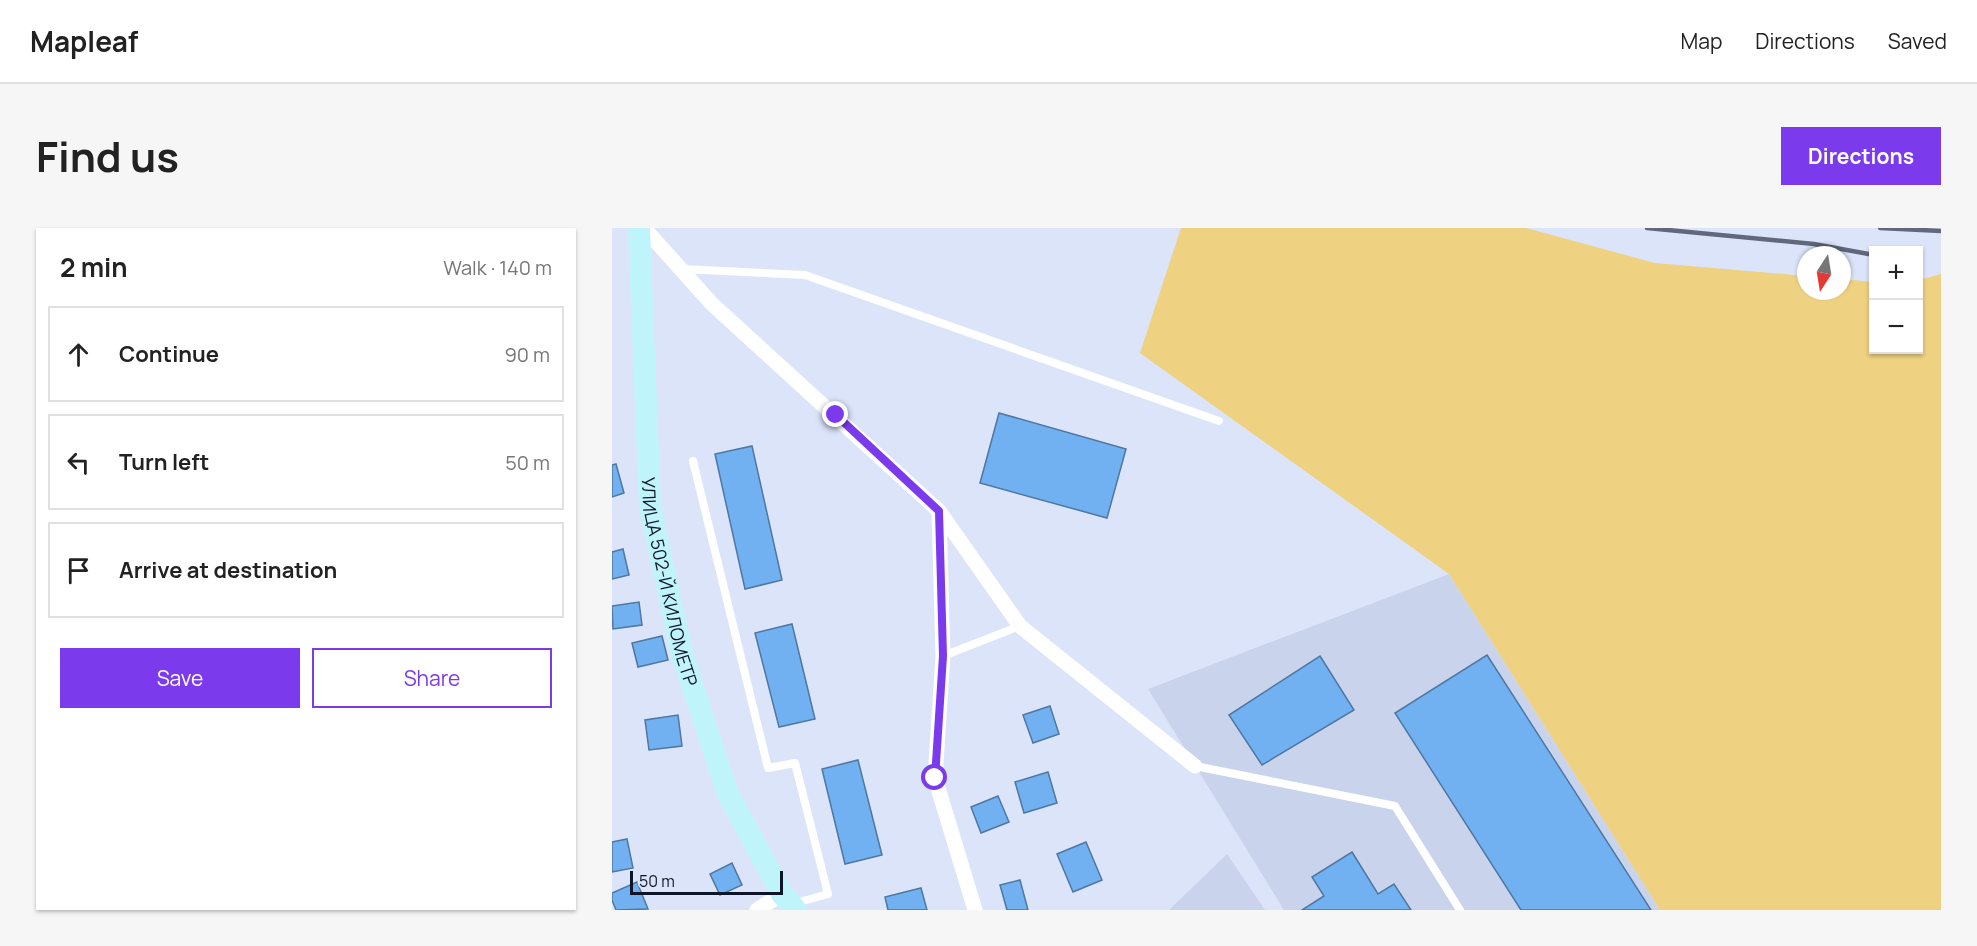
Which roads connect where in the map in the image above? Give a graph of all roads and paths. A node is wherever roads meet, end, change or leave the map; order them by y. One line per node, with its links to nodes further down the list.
1 (639, 228): 10 (street, УЛИЦА 502-Й КИЛОМЕТР)
2 (644, 228): 3 (street)
3 (681, 269): 4 (lane); 6 (street)
4 (1219, 421)
5 (693, 461): 10 (lane)
6 (939, 511): 7 (street); 8 (street)
7 (1020, 626): 8 (lane); 9 (street)
8 (943, 656): 12 (street)
9 (1195, 766): 13 (lane)
10 (790, 903): 11 (street)
11 (757, 910)
12 (975, 910)
13 (1460, 910)

